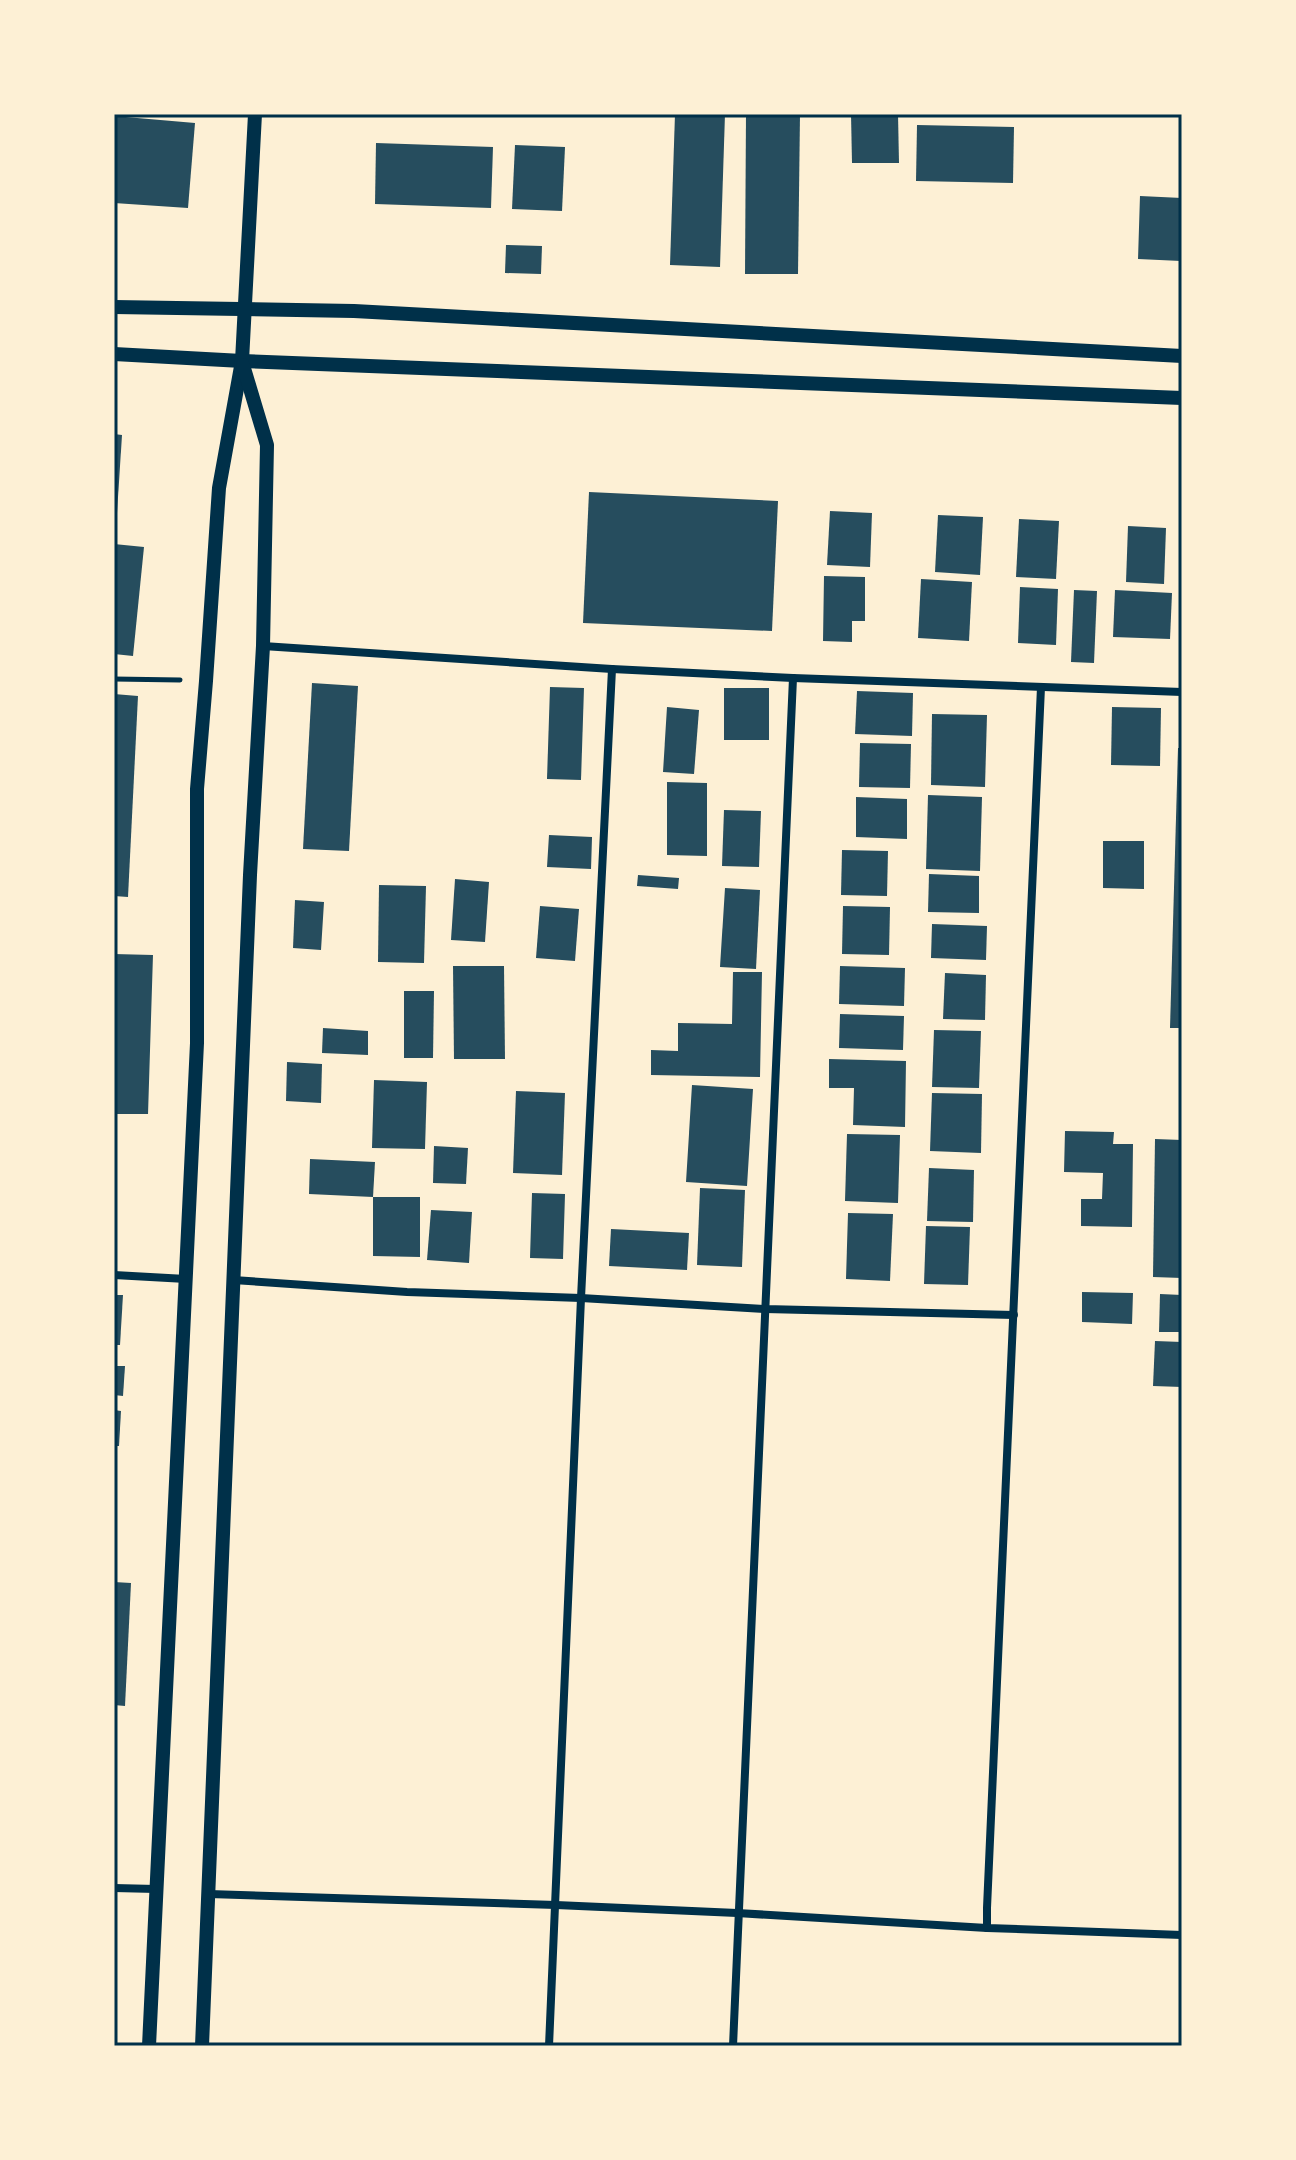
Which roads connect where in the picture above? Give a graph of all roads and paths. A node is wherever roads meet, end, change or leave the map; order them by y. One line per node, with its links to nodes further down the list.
1 (255, 114): 3 (street)
2 (114, 307): 3 (street)
3 (243, 309): 5 (street); 6 (street)
4 (114, 354): 6 (street)
5 (1182, 356)
6 (242, 361): 7 (street); 8 (street); 16 (street)
7 (1182, 398)
8 (263, 646): 9 (street); 17 (street)
9 (612, 669): 10 (street); 18 (street)
10 (793, 678): 13 (street); 19 (street)
11 (114, 679): 12 (path)
12 (180, 680)
13 (1041, 687): 14 (street); 20 (street)
14 (1182, 692)
15 (114, 1275): 16 (street)
16 (187, 1279): 22 (street)
17 (233, 1280): 18 (street); 23 (street)
18 (581, 1298): 19 (street); 24 (street)
19 (765, 1309): 20 (street); 25 (street)
20 (1014, 1315): 26 (street)
21 (114, 1888): 22 (street)
22 (156, 1889): 28 (street)
23 (209, 1894): 24 (street); 29 (street)
24 (556, 1905): 25 (street); 30 (street)
25 (737, 1913): 26 (street); 31 (street)
26 (987, 1928): 27 (street)
27 (1182, 1935)
28 (149, 2046)
29 (202, 2046)
30 (549, 2046)
31 (733, 2046)

